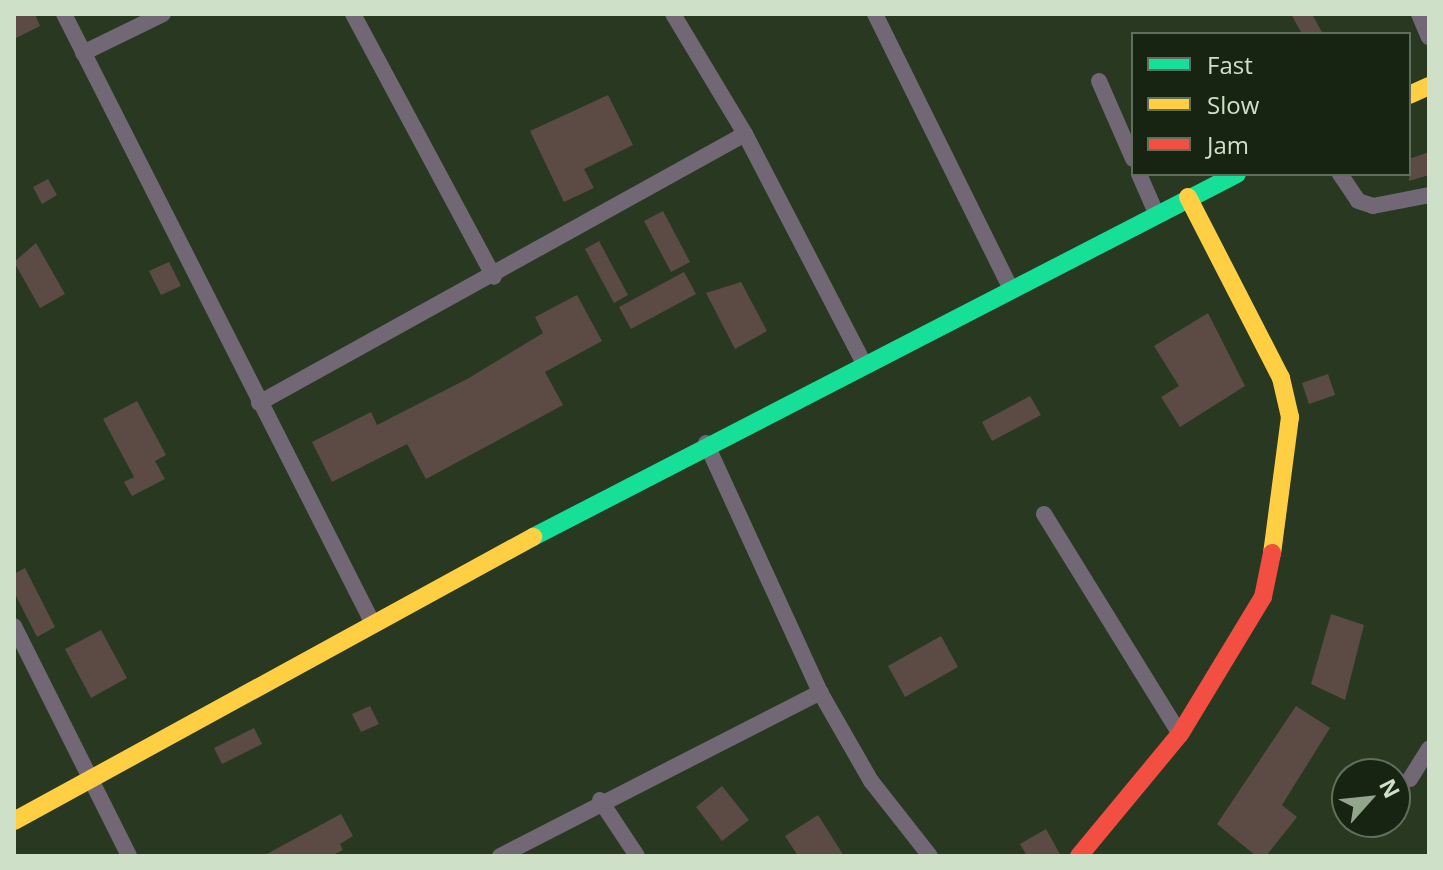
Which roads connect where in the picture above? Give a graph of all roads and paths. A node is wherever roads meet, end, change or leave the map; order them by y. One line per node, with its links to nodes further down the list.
1 (64, 14): 8 (street)
2 (163, 14): 8 (street)
3 (353, 14): 18 (street)
4 (673, 14): 10 (street)
5 (875, 14): 19 (street)
6 (1419, 14): 7 (street)
7 (1429, 37)
8 (83, 53): 21 (street)
9 (1099, 81): 11 (street)
10 (745, 134): 18 (street); 20 (street)
11 (1131, 154)
12 (1140, 176): 17 (street)
13 (1233, 176): 16 (street)
14 (1341, 176): 15 (street)
15 (1429, 195)
16 (1188, 197): 17 (street); 27 (street)
17 (1156, 213): 19 (street)
18 (494, 277): 21 (street)
19 (1009, 285): 20 (street)
20 (863, 362): 22 (street)
21 (259, 403): 24 (street)
22 (706, 443): 24 (street); 26 (street)
23 (1044, 514): 27 (street)
24 (371, 620): 29 (street)
25 (14, 626): 29 (street)
26 (820, 692): 31 (street); 36 (street)
27 (1180, 734): 37 (street)
28 (1429, 749): 30 (street)
29 (90, 777): 32 (street); 33 (street)
30 (1411, 777)
31 (600, 800): 34 (street); 35 (street)
32 (14, 821)
33 (129, 856)
34 (500, 856)
35 (637, 856)
36 (930, 856)
37 (1079, 856)

